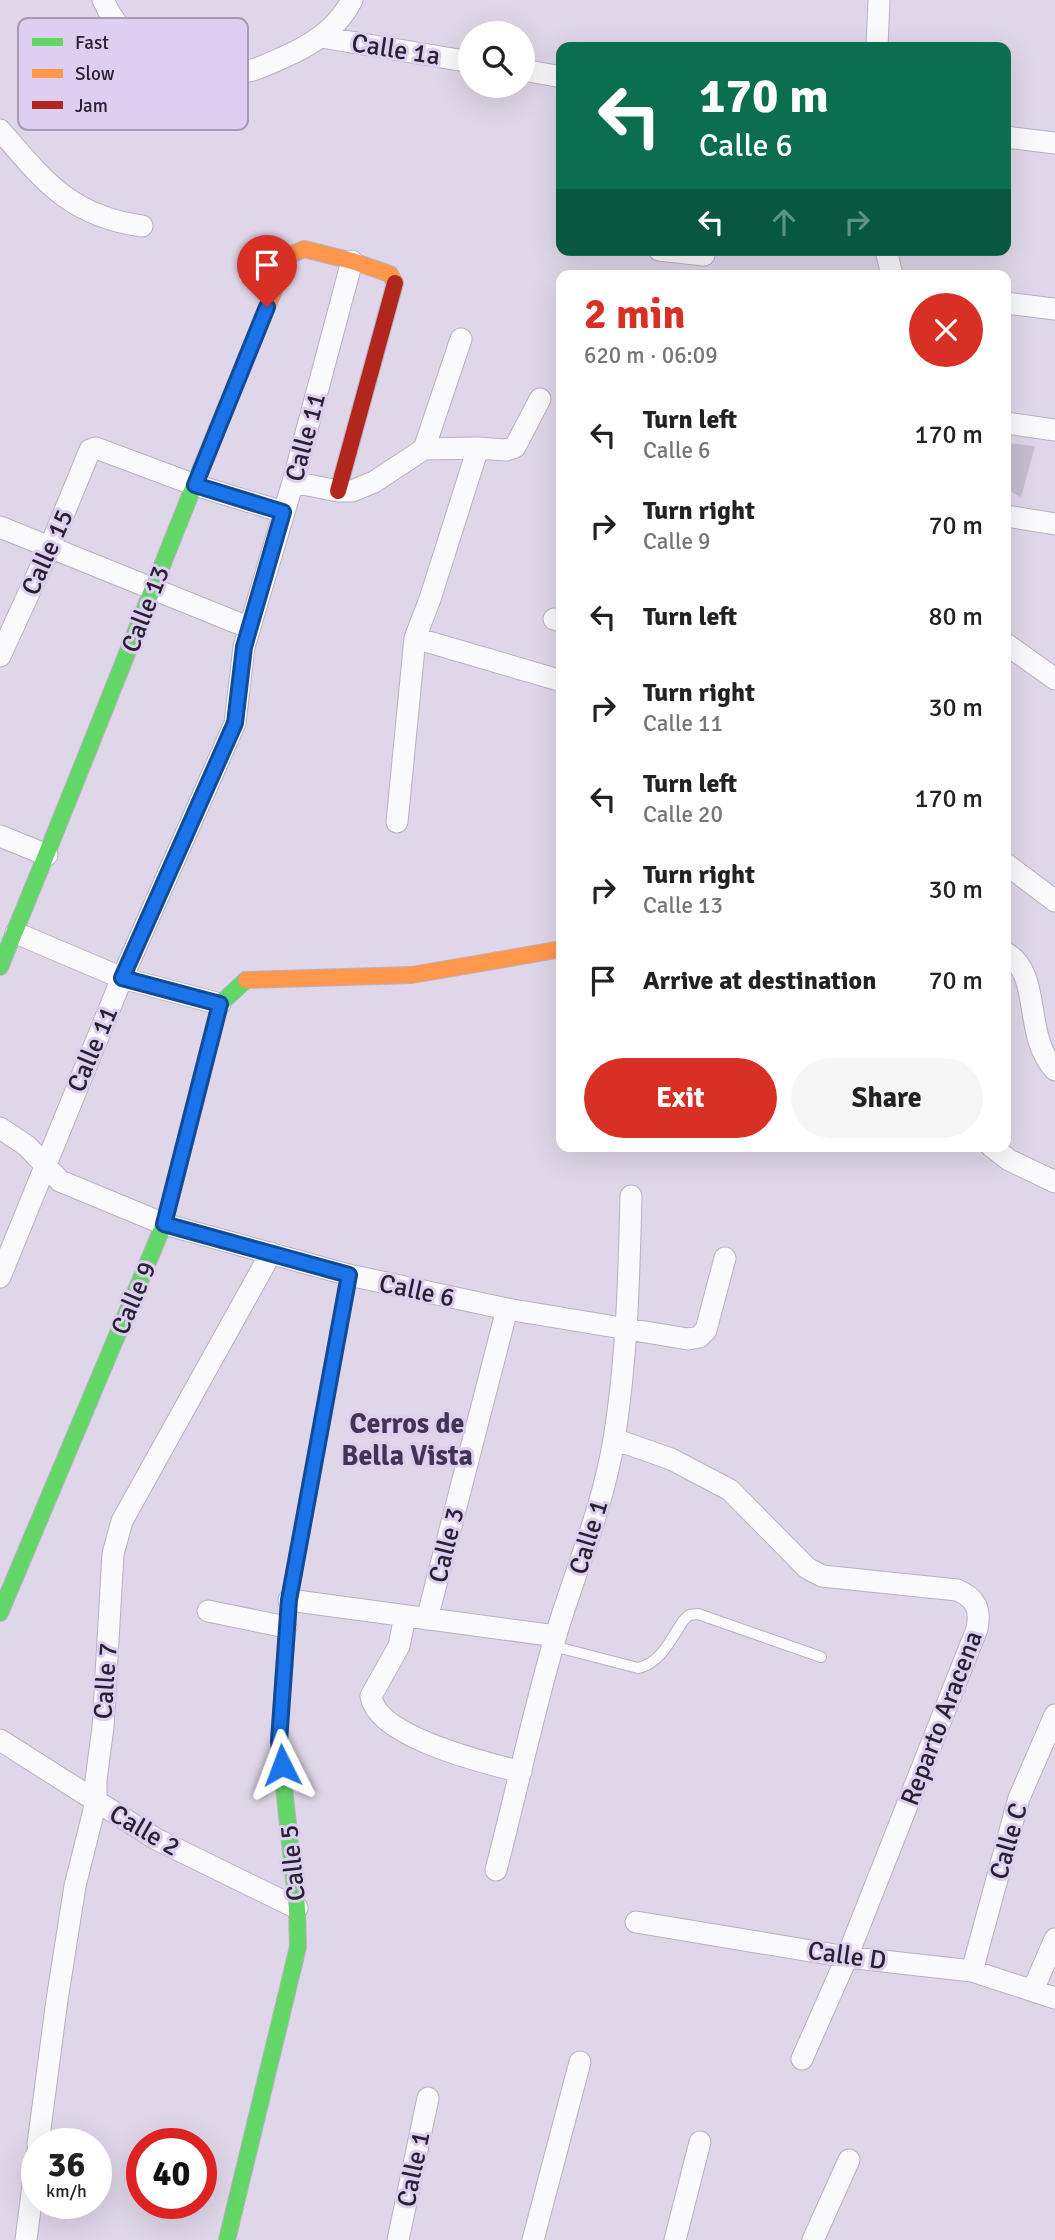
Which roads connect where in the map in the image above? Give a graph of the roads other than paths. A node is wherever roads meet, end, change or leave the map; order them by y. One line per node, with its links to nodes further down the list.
1 (103, 0): 4 (street)
2 (352, 0): 5 (street)
3 (879, 0): 6 (street)
4 (113, 18)
5 (321, 37): 7 (street, Calle 1a); 8 (street)
6 (877, 42)
7 (458, 60)
8 (248, 72)
9 (535, 72): 10 (street)
10 (556, 76)
11 (0, 130): 14 (street)
12 (1011, 137): 13 (street)
13 (1055, 143)
14 (142, 226)
15 (687, 256): 16 (street)
16 (706, 260)
17 (352, 261): 26 (street, Calle 11); 27 (street, Calle 13); 28 (street)
18 (1011, 304): 19 (street)
19 (1055, 309)
20 (461, 339): 25 (street)
21 (540, 399): 24 (street)
22 (1011, 424): 23 (street)
23 (1055, 430)
24 (478, 448): 25 (street); 37 (street)
25 (424, 449): 28 (street)
26 (293, 482): 28 (street); 29 (street, Calle 11)
27 (195, 485): 29 (street); 33 (street, Calle 15); 34 (street, Calle 13)
28 (338, 491)
29 (283, 512): 36 (street, Calle 11)
30 (1011, 517): 31 (street)
31 (1055, 524)
32 (0, 527): 33 (street)
33 (50, 547): 34 (street); 35 (street, Calle 15)
34 (152, 588): 36 (street); 44 (street, Calle 13)
35 (8, 617): 39 (street, Calle 15)
36 (250, 628): 51 (street, Calle 11)
37 (415, 638): 40 (street); 42 (street)
38 (1011, 648): 41 (street)
39 (0, 656)
40 (556, 679)
41 (1055, 679)
42 (397, 822)
43 (0, 836): 44 (street)
44 (47, 855): 47 (street, Calle 13)
45 (1011, 867): 46 (street)
46 (1055, 901)
47 (16, 933): 50 (street, Calle 13); 51 (street)
48 (556, 950): 52 (street)
49 (1011, 958): 53 (street)
50 (0, 967)
51 (122, 978): 52 (street); 56 (street, Calle 11)
52 (220, 1004): 59 (street, Calle 9)
53 (1055, 1070)
54 (0, 1128): 56 (street, Calle 6)
55 (998, 1152): 57 (street)
56 (44, 1166): 59 (street, Calle 6); 63 (street, Calle 11)
57 (1055, 1182)
58 (631, 1196): 65 (street, Calle 1)
59 (164, 1224): 60 (street, Calle 6); 69 (street, Calle 9)
60 (271, 1253): 62 (street, Calle 6); 78 (street, Calle 7)
61 (725, 1258): 65 (street, Calle 6)
62 (349, 1275): 64 (street, Calle 6); 67 (street, Calle 5)
63 (0, 1277)
64 (507, 1309): 65 (street, Calle 6); 71 (street, Calle 3)
65 (627, 1330): 66 (street, Calle 1)
66 (614, 1439): 73 (street, Calle 1); 83 (street, Reparto Aracena)
67 (289, 1600): 70 (street); 72 (street, Calle 5)
68 (208, 1611): 72 (street)
69 (0, 1613)
70 (405, 1616): 71 (street); 77 (street)
71 (427, 1619): 73 (street)
72 (286, 1627): 80 (street, Calle 5)
73 (554, 1641): 74 (lane); 77 (street, Calle 1)
74 (821, 1657)
75 (1055, 1715): 84 (street, Calle C)
76 (0, 1740): 78 (street, Calle 2)
77 (521, 1772): 79 (street, Calle 1)
78 (96, 1802): 80 (street, Calle 2); 90 (street, Calle 7)
79 (496, 1870)
80 (298, 1908): 95 (street, Calle 5)
81 (636, 1922): 83 (street, Calle D)
82 (1055, 1939): 85 (street)
83 (847, 1957): 84 (street, Calle D); 87 (street, Reparto Aracena)
84 (972, 1971): 85 (street, Calle D)
85 (1033, 1990): 86 (street, Calle D)
86 (1055, 1998)
87 (802, 2059)
88 (580, 2062): 97 (street)
89 (429, 2098): 96 (street, Calle 1)
90 (40, 2128)
91 (700, 2142): 98 (street)
92 (849, 2160): 99 (street)
93 (29, 2219): 94 (street)
94 (26, 2240)
95 (227, 2240)
96 (398, 2240)
97 (533, 2240)
98 (675, 2240)
99 (813, 2240)

